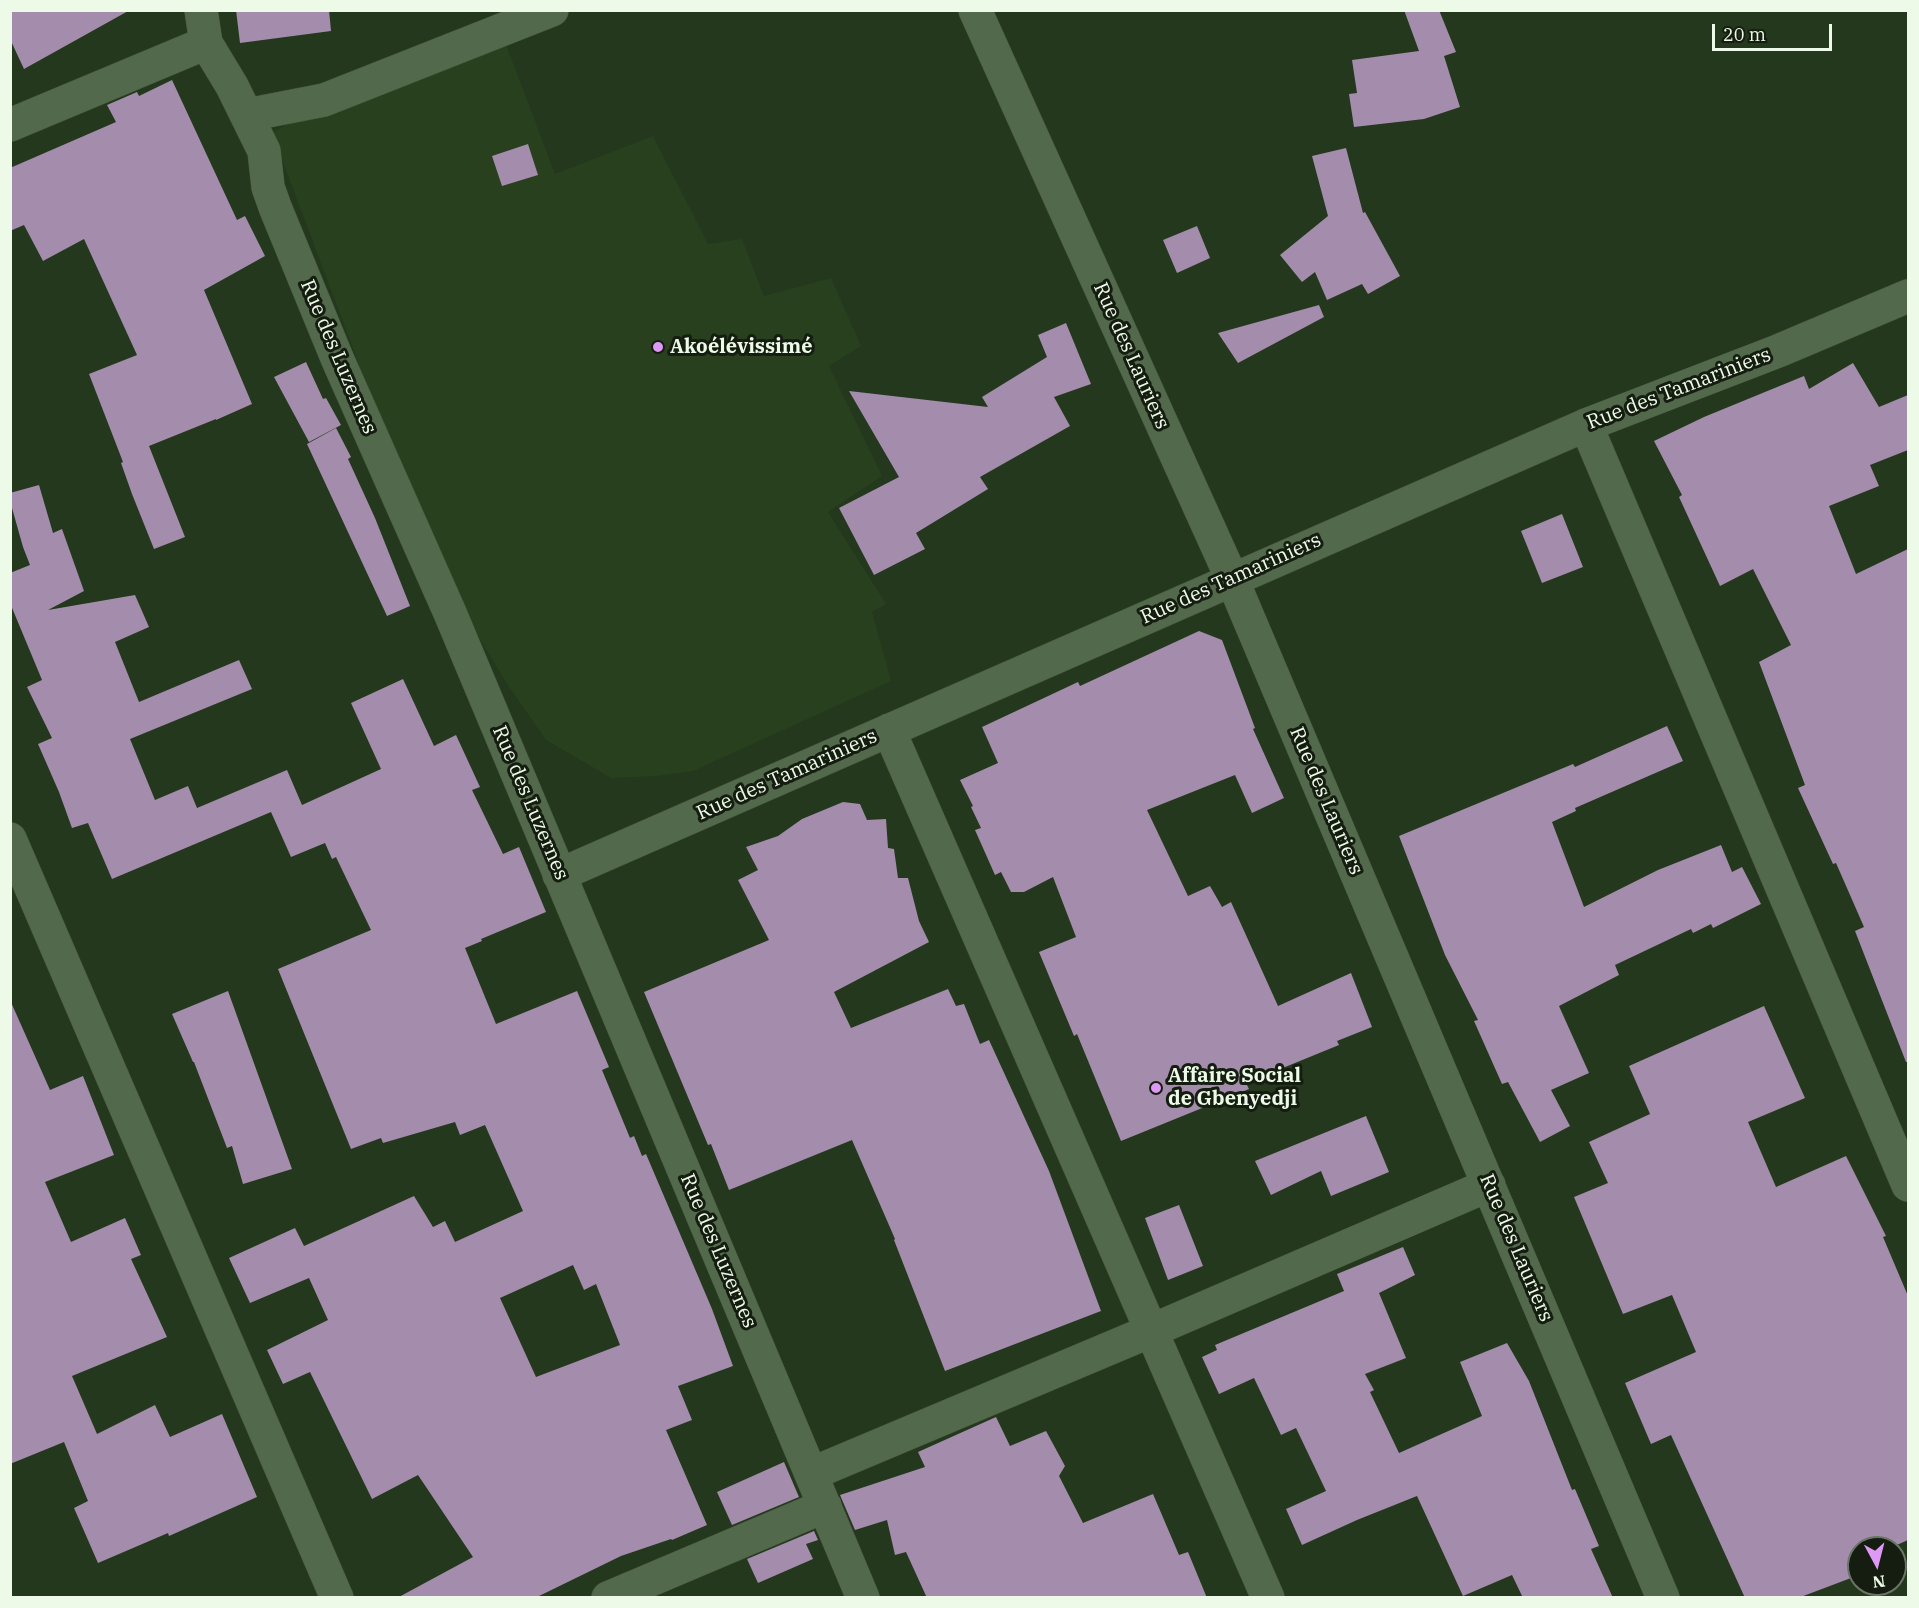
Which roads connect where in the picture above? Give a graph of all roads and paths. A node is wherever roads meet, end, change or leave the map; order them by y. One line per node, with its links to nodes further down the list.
1 (201, 10): 4 (street, Rue des Luzernes)
2 (552, 10): 5 (street)
3 (975, 10): 9 (street, Rue des Lauriers)
4 (206, 43): 5 (street, Rue des Luzernes); 6 (street)
5 (246, 115): 12 (street, Rue des Luzernes)
6 (10, 125)
7 (1908, 296): 8 (street, Rue des Tamariniers)
8 (1586, 425): 9 (street, Rue des Tamariniers); 14 (street)
9 (1232, 579): 10 (street, Rue des Tamariniers); 13 (street, Rue des Lauriers)
10 (889, 730): 12 (street, Rue des Tamariniers); 15 (street)
11 (10, 839): 18 (street)
12 (560, 874): 16 (street, Rue des Luzernes)
13 (1489, 1185): 15 (street); 22 (street, Rue des Lauriers)
14 (1908, 1185)
15 (1153, 1330): 16 (street); 21 (street)
16 (811, 1474): 17 (street, Rue des Luzernes)
17 (825, 1506): 19 (street); 20 (street, Rue des Luzernes)
18 (337, 1598)
19 (608, 1598)
20 (863, 1598)
21 (1268, 1598)
22 (1663, 1598)

